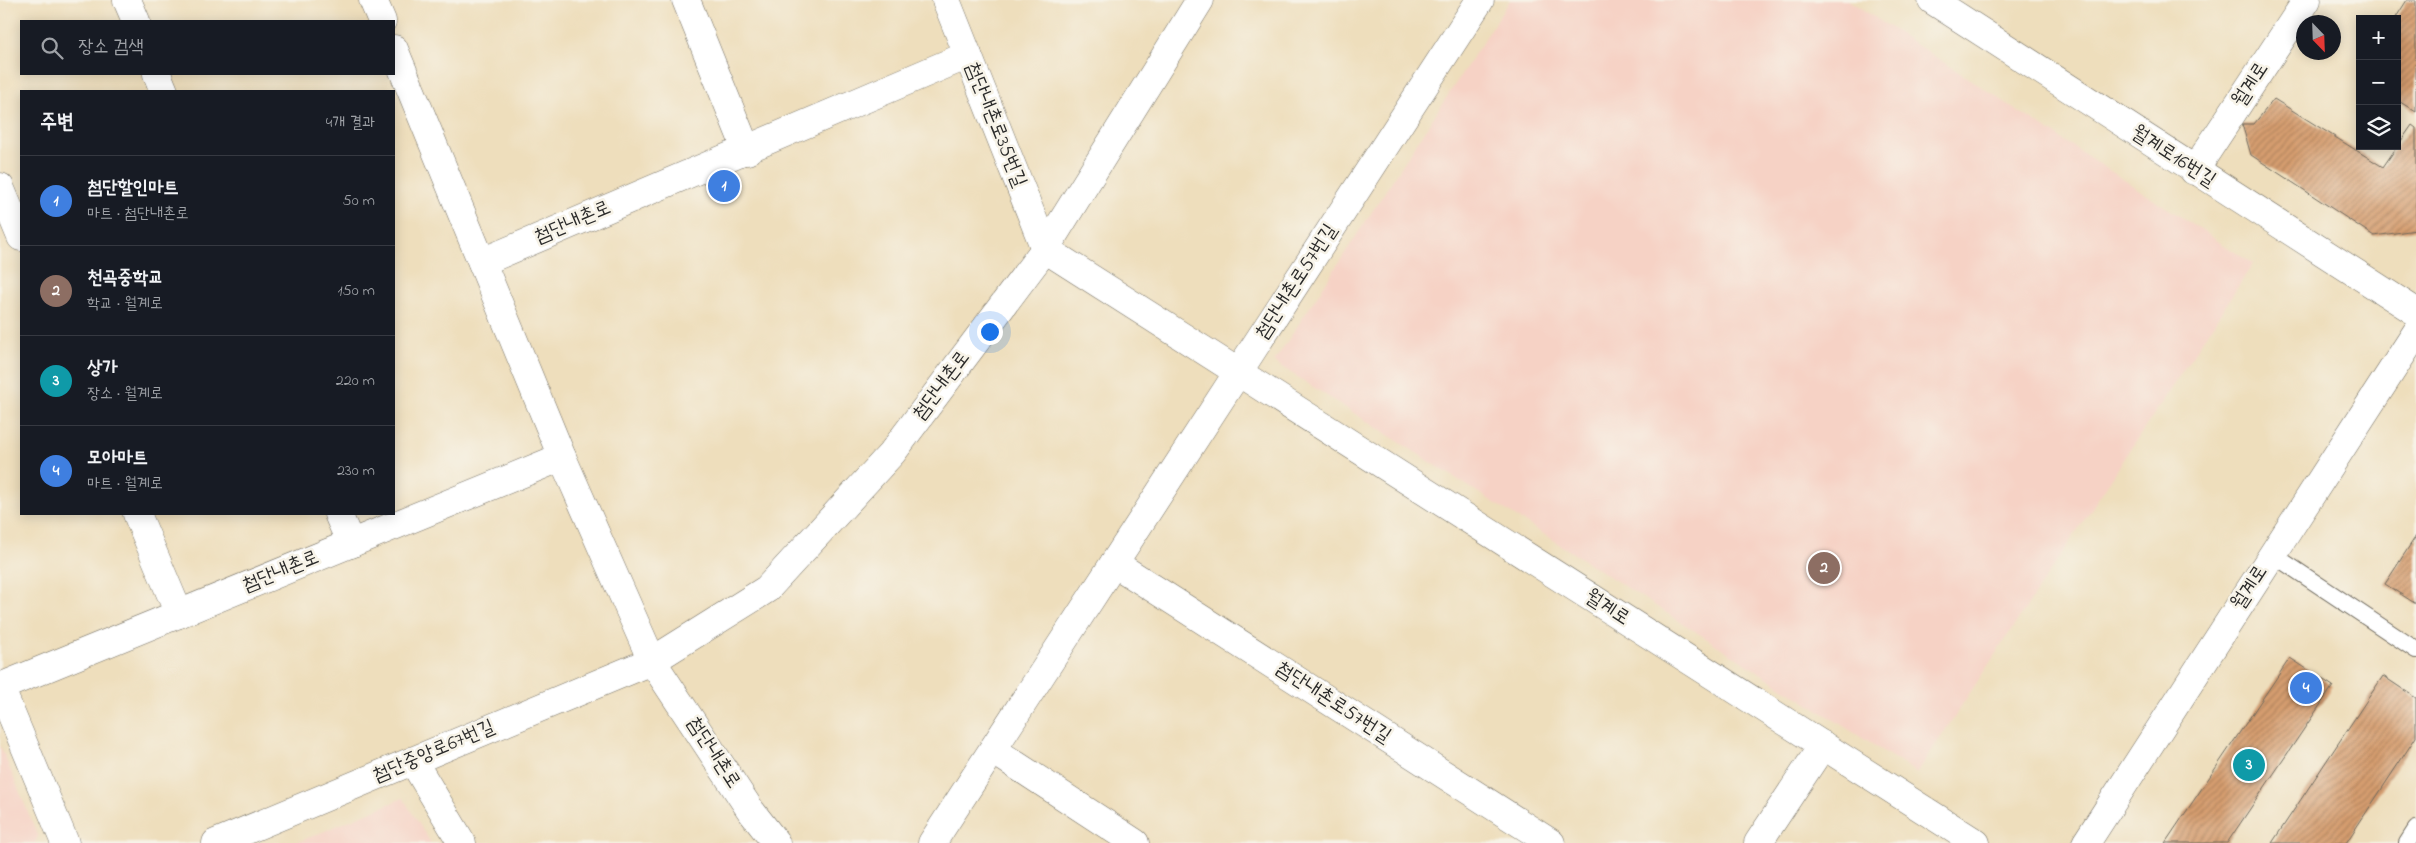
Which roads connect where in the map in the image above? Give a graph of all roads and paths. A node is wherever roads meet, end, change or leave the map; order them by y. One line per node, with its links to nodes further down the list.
1 (127, 0): 9 (street)
2 (373, 0): 10 (street)
3 (686, 0): 15 (street)
4 (946, 0): 12 (street, 첨단내촌로35번길)
5 (1200, 0): 19 (street, 첨단내촌로)
6 (1480, 0): 23 (street, 첨단내촌로57번길)
7 (1932, 0): 16 (street, 월계로16번길)
8 (2307, 0): 16 (street, 월계로)
9 (136, 20)
10 (382, 20)
11 (395, 51): 20 (street, 첨단내촌로)
12 (968, 56): 15 (street, 첨단내촌로); 19 (street, 첨단내촌로35번길)
13 (157, 75): 14 (street)
14 (164, 90)
15 (747, 151): 20 (street, 첨단내촌로)
16 (2194, 171): 21 (street, 월계로16번길)
17 (0, 187): 18 (street)
18 (20, 235)
19 (1045, 249): 23 (street, 월계로); 32 (street, 첨단내촌로)
20 (482, 262): 24 (street, 첨단내촌로)
21 (2416, 312)
22 (2416, 333): 28 (street, 월계로)
23 (1238, 372): 29 (street, 첨단내촌로57번길); 34 (street, 월계로)
24 (562, 457): 27 (street, 첨단내촌로); 32 (street, 첨단내촌로)
25 (137, 515): 30 (street)
26 (338, 515): 27 (street)
27 (350, 544): 30 (street, 첨단내촌로)
28 (2272, 554): 31 (lane); 47 (street, 월계로)
29 (1114, 563): 35 (street, 첨단내촌로57번길); 44 (street, 첨단내촌로57번길)
30 (179, 614): 33 (street, 첨단내촌로)
31 (2416, 650)
32 (652, 661): 36 (street, 첨단중앙로67번길); 41 (street, 첨단내촌로)
33 (0, 687): 38 (street)
34 (1823, 745): 45 (street); 46 (street, 월계로)
35 (993, 750): 42 (street, 첨단내촌로57번길); 43 (street)
36 (412, 761): 39 (street, 첨단중앙로67번길); 40 (street)
37 (2416, 830): 48 (lane)
38 (65, 843)
39 (216, 843)
40 (462, 843)
41 (776, 843)
42 (932, 843)
43 (1135, 843)
44 (1551, 843)
45 (1758, 843)
46 (1976, 843)
47 (2086, 843)
48 (2407, 843)

